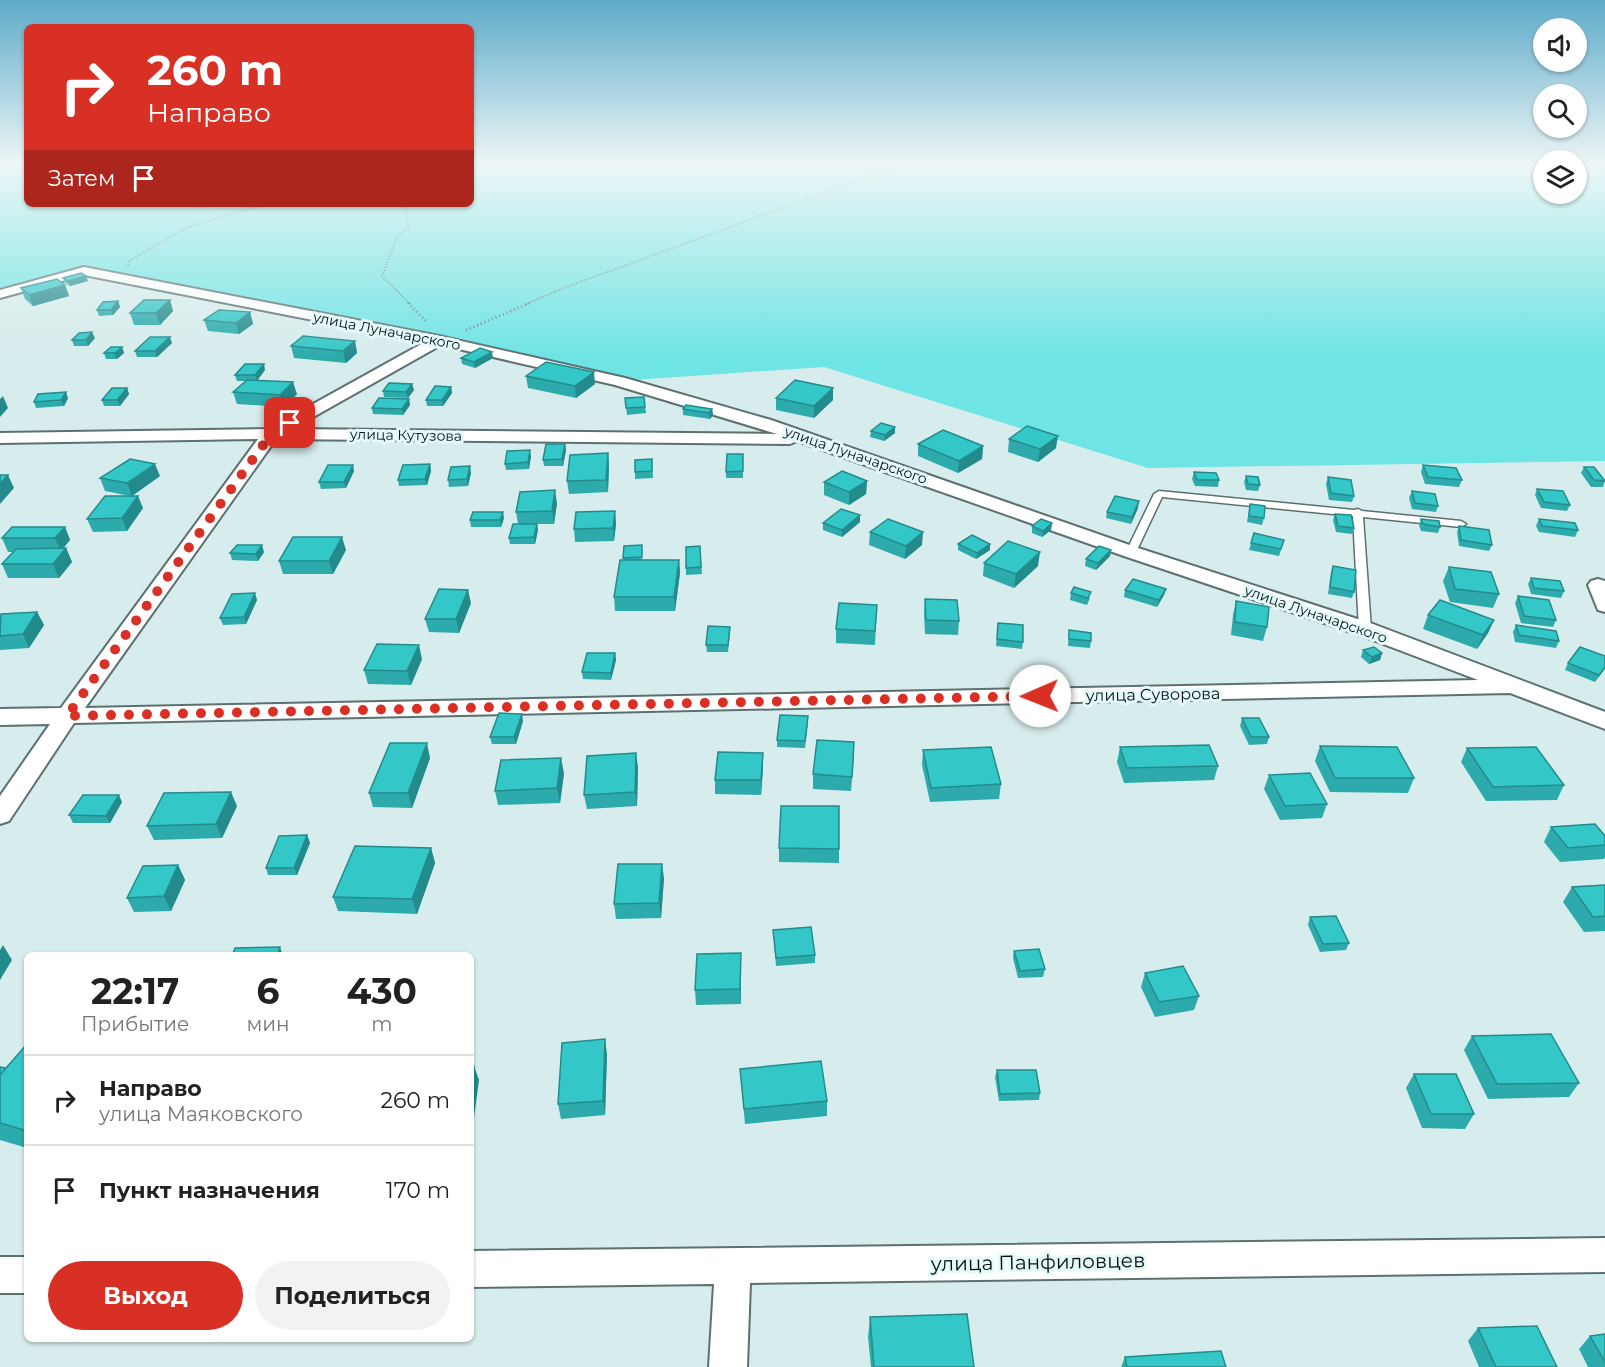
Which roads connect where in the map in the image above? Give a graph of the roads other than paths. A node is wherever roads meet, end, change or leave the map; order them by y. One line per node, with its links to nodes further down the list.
1 (0, 294): 2 (street, улица Луначарского)
2 (439, 340): 3 (street); 5 (street, улица Луначарского)
3 (271, 434): 4 (street, улица Кутузова); 5 (street, улица Кутузова); 13 (street)
4 (0, 438)
5 (813, 440): 8 (street, улица Луначарского)
6 (1358, 512): 7 (lane); 8 (lane); 11 (lane)
7 (1461, 524)
8 (1131, 552): 11 (street, улица Луначарского)
9 (1598, 585): 10 (street)
10 (1605, 606)
11 (1365, 629): 12 (street, улица Луначарского)
12 (1515, 686): 13 (street, улица Суворова); 15 (street, улица Луначарского)
13 (67, 716): 14 (street, улица Суворова); 16 (street)
14 (0, 717)
15 (1605, 721)
16 (0, 815)
17 (1605, 1255): 18 (street, улица Панфиловцев)
18 (733, 1266): 19 (street, улица Панфиловцев); 22 (street)
19 (474, 1269)
20 (0, 1275): 21 (street)
21 (24, 1275)
22 (728, 1367)

